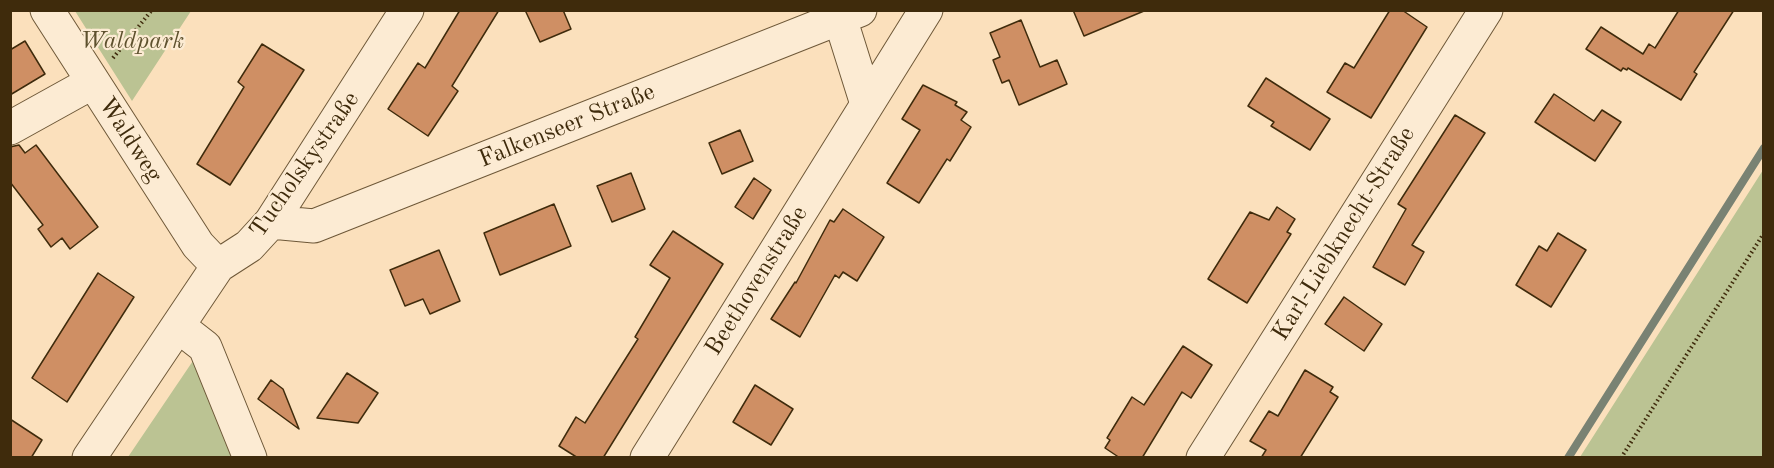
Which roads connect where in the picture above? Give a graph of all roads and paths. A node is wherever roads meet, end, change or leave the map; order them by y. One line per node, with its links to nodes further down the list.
1 (47, 10): 7 (street, Waldweg)
2 (152, 10): 7 (path)
3 (407, 10): 10 (street, Tucholskystraße)
4 (926, 10): 8 (street, Beethovenstraße)
5 (1486, 10): 17 (street, Karl-Liebknecht-Straße)
6 (850, 14): 8 (street); 10 (street, Falkenseer Straße)
7 (93, 82): 9 (street); 12 (street, Waldweg)
8 (867, 104): 16 (street, Beethovenstraße)
9 (10, 128)
10 (271, 222): 12 (street, Tucholskystraße)
11 (1764, 233): 18 (path)
12 (218, 266): 13 (street, Tucholskystraße)
13 (178, 326): 14 (street, Tucholskystraße); 15 (street)
14 (89, 458)
15 (250, 458)
16 (647, 458)
17 (1203, 458)
18 (1621, 458)

